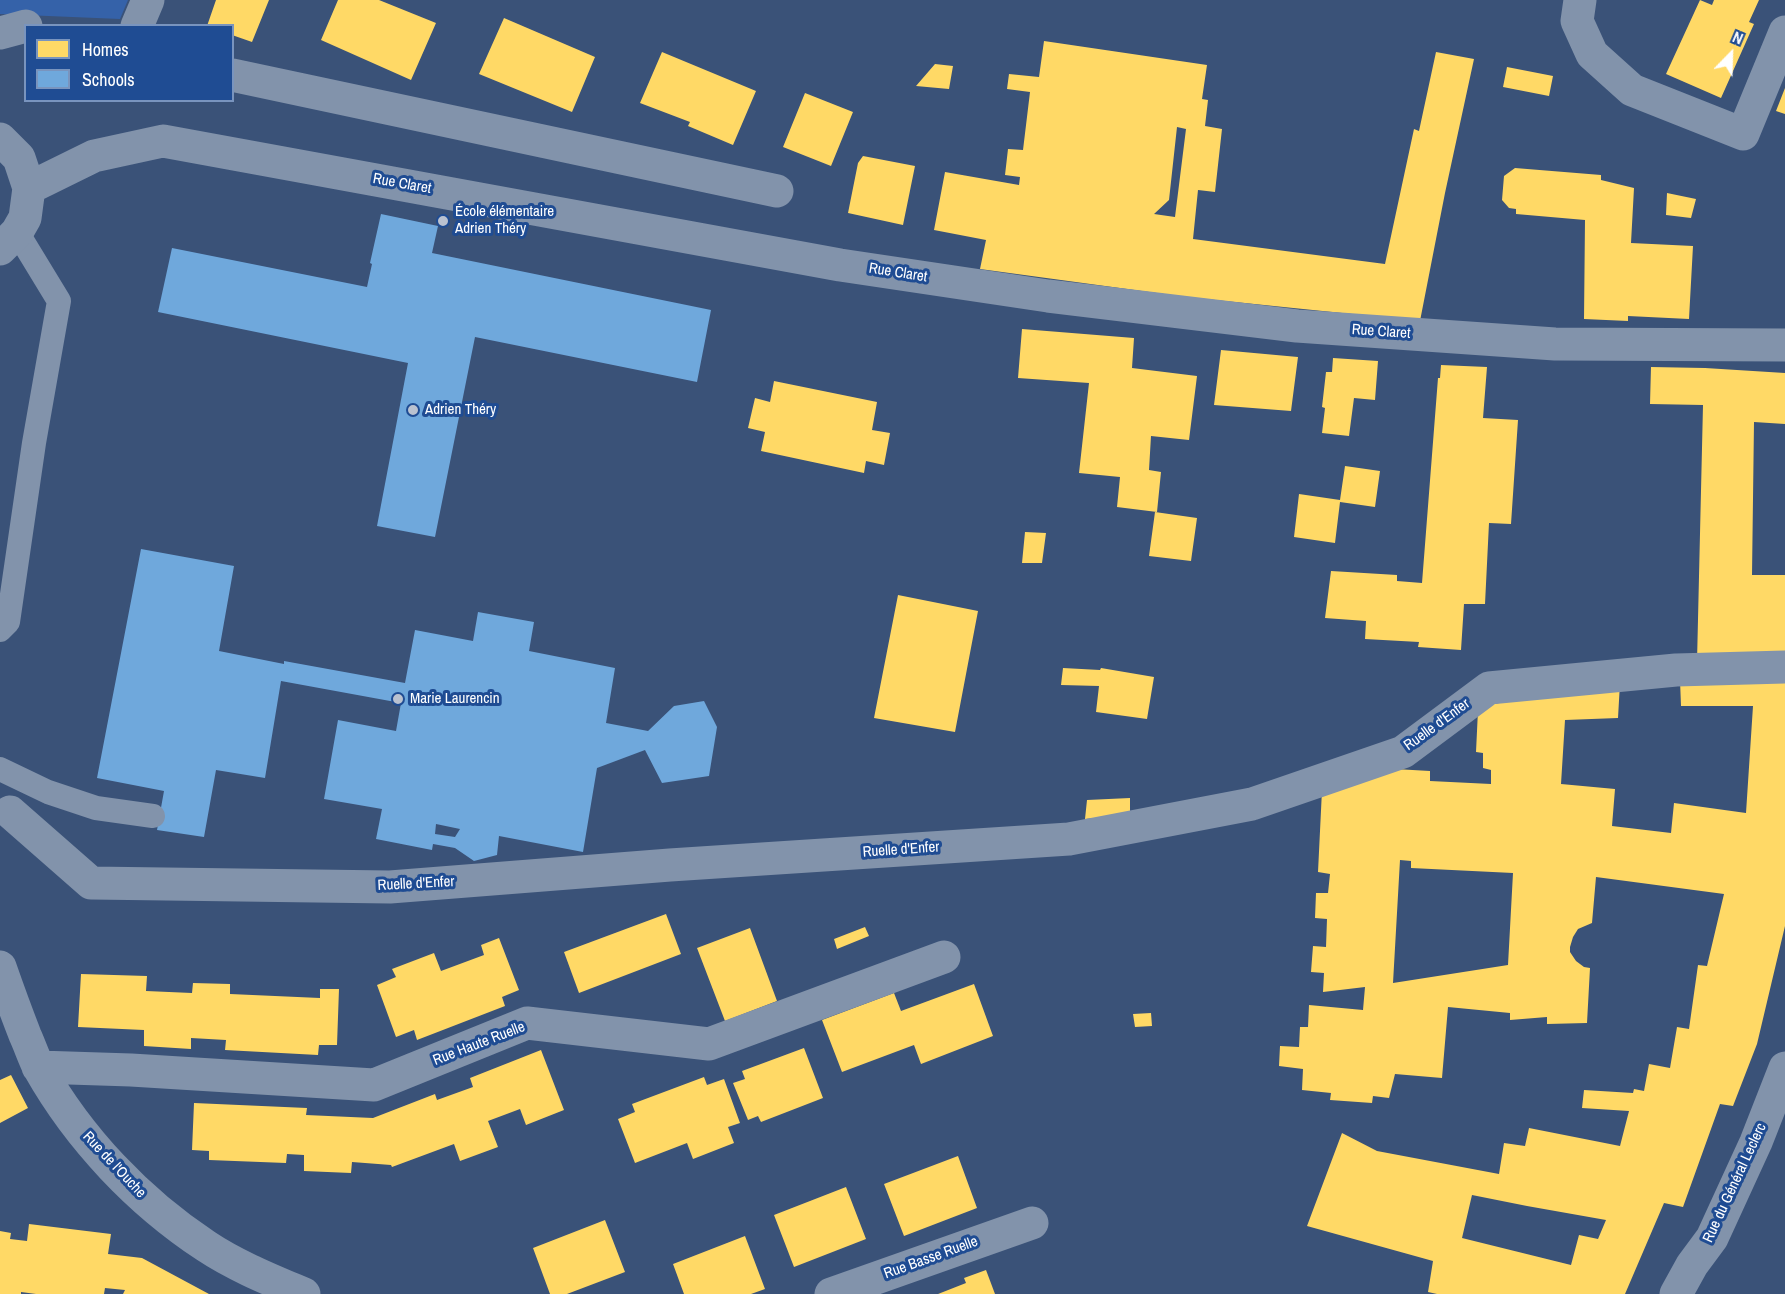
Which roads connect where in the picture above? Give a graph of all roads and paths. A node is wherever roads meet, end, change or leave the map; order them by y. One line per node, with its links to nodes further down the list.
1 (148, 0): 3 (street)
2 (1580, 0): 5 (street)
3 (138, 24)
4 (24, 27): 6 (street)
5 (1785, 32)
6 (0, 33)
7 (234, 75): 10 (street)
8 (0, 139): 9 (street)
9 (28, 188): 11 (street); 12 (street, Rue Claret)
10 (777, 191)
11 (8, 240): 13 (lane)
12 (1785, 345)
13 (0, 630)
14 (1785, 667): 16 (street, Ruelle d'Enfer)
15 (0, 769): 17 (lane)
16 (10, 812)
17 (153, 816)
18 (944, 957): 20 (street, Rue Haute Ruelle)
19 (0, 966): 20 (street, Rue de l'Ouche)
20 (39, 1067): 23 (street, Rue de l'Ouche)
21 (1785, 1068): 25 (street, Rue du Général Leclerc)
22 (1032, 1222): 24 (street, Rue Basse Ruelle)
23 (304, 1294)
24 (831, 1294)
25 (1676, 1294)

